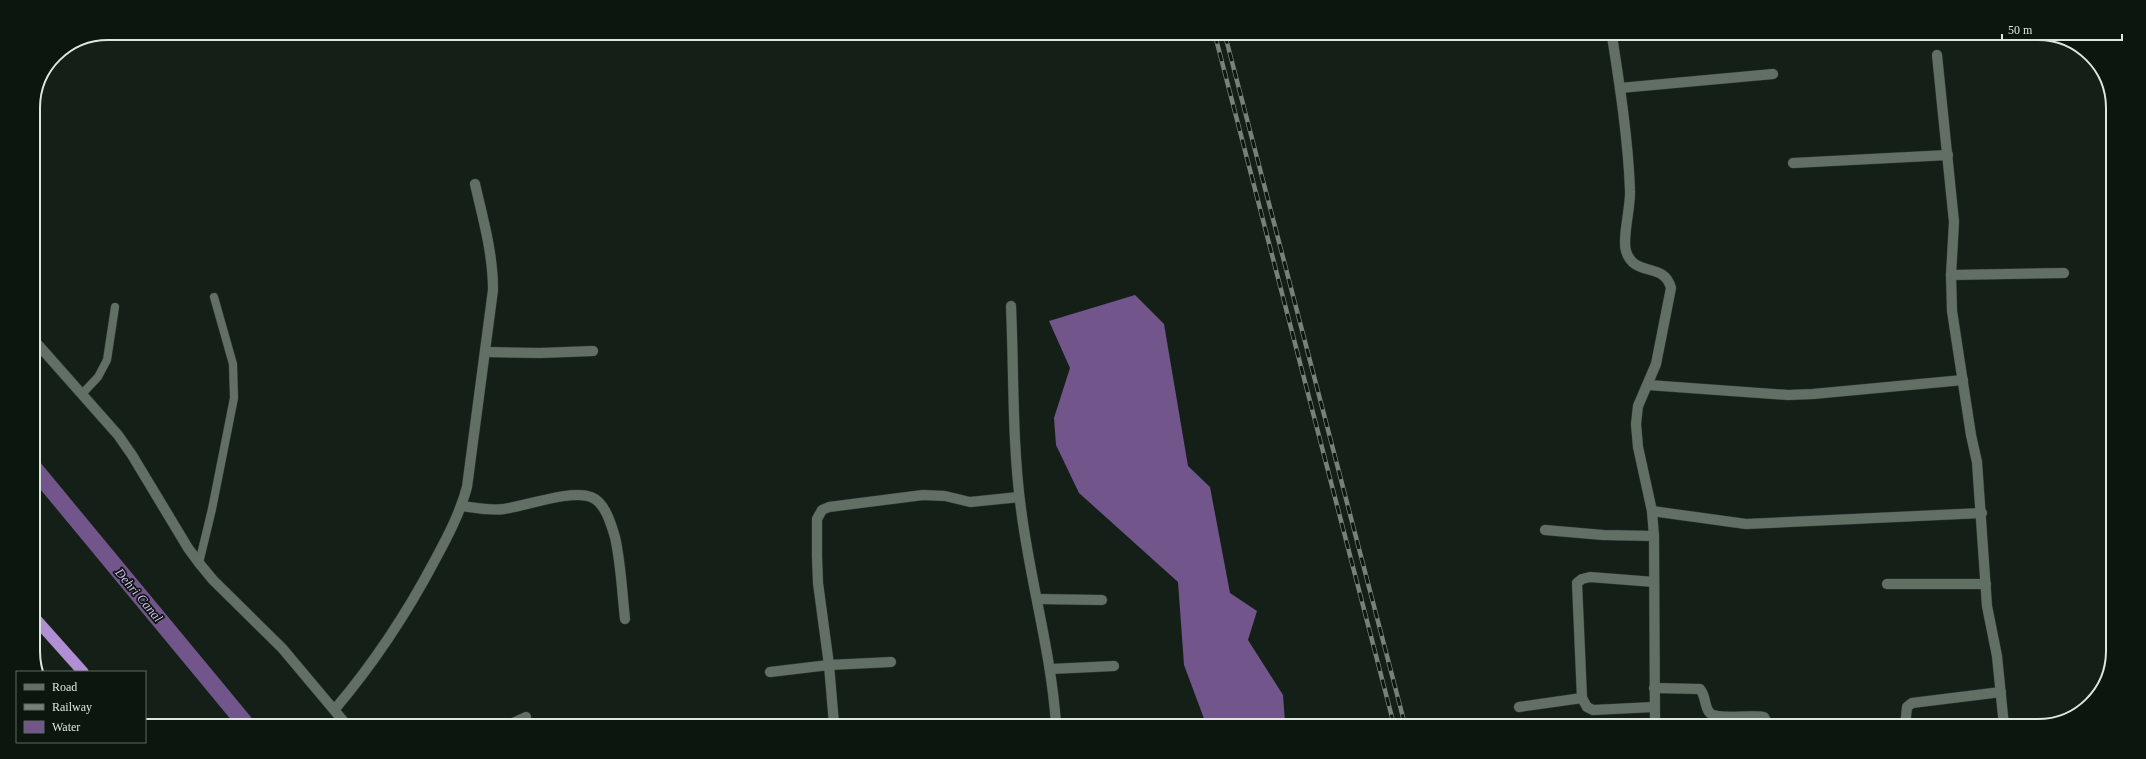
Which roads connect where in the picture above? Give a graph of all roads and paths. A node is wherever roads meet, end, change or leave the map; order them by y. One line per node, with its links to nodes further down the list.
1 (1613, 40): 4 (street)
2 (1937, 55): 5 (street)
3 (1773, 74): 4 (street)
4 (1620, 88): 17 (street)
5 (1948, 155): 6 (street); 9 (street)
6 (1793, 163)
7 (475, 184): 15 (street)
8 (2064, 273): 9 (street)
9 (1951, 275): 16 (street)
10 (214, 297): 25 (lane)
11 (1011, 306): 19 (street)
12 (115, 307): 18 (lane)
13 (40, 347): 18 (street)
14 (593, 351): 15 (street)
15 (485, 352): 20 (street)
16 (1963, 380): 17 (street); 22 (street)
17 (1648, 385): 21 (street)
18 (82, 394): 25 (street)
19 (1020, 498): 29 (street); 34 (street)
20 (462, 506): 31 (street); 44 (street)
21 (1652, 511): 22 (street); 24 (street)
22 (1982, 513): 28 (street)
23 (1545, 530): 24 (street)
24 (1654, 536): 26 (street)
25 (199, 563): 44 (street)
26 (1654, 582): 39 (street); 41 (street)
27 (1887, 584): 28 (street)
28 (1986, 584): 40 (street)
29 (1037, 599): 30 (street); 36 (street)
30 (1102, 600)
31 (625, 619)
32 (40, 624): 37 (highway)
33 (891, 662): 34 (street)
34 (829, 665): 38 (street); 48 (street)
35 (1114, 666): 36 (street)
36 (1051, 669): 49 (street)
37 (82, 671)
38 (770, 672)
39 (1654, 688): 43 (street); 51 (street)
40 (2001, 692): 52 (street); 53 (street)
41 (1582, 698): 42 (street); 43 (street)
42 (1519, 707)
43 (1654, 707): 50 (street)
44 (335, 709): 46 (street)
45 (526, 717): 47 (street)
46 (343, 719)
47 (522, 719)
48 (834, 719)
49 (1056, 719)
50 (1655, 719)
51 (1765, 719)
52 (1905, 719)
53 (2003, 719)

